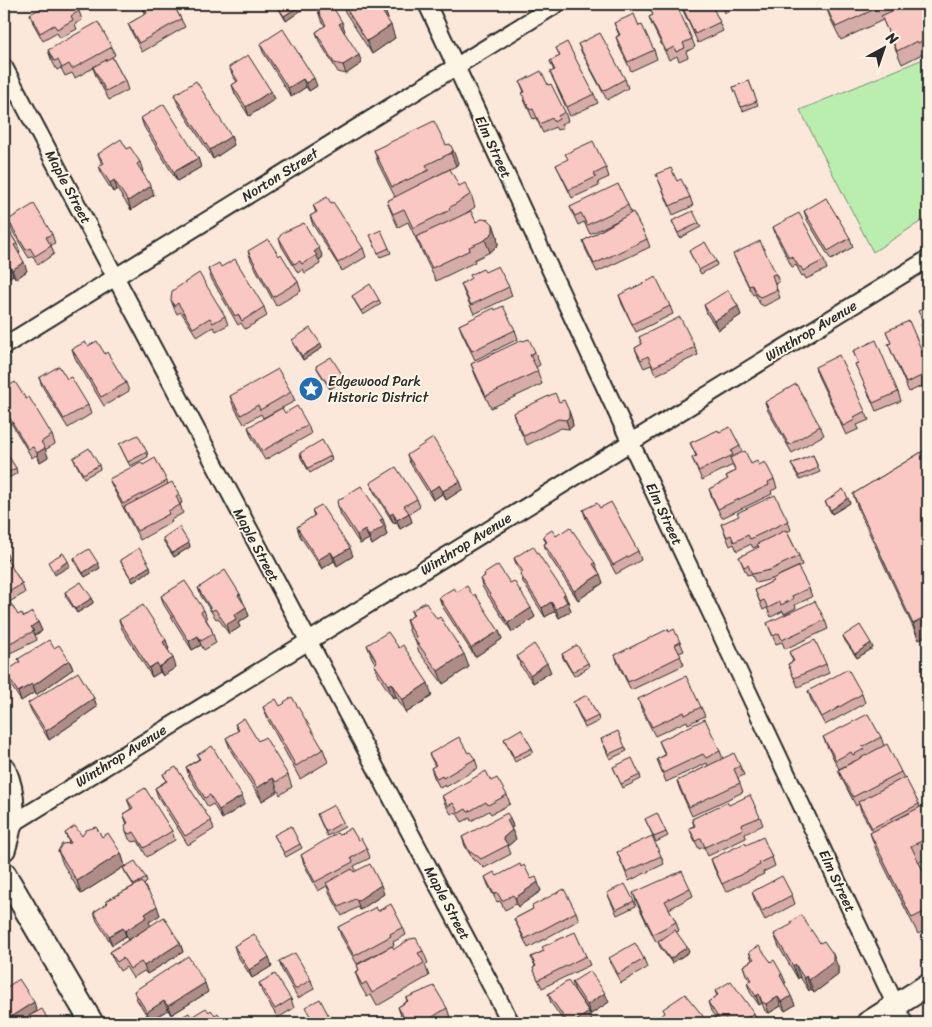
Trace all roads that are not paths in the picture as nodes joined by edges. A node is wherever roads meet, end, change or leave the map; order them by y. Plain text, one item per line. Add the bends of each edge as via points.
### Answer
1 (427, 4) edge
2 (557, 4) edge
3 (456, 66) junction
4 (4, 67) edge
5 (928, 259) edge
6 (114, 277) junction
7 (4, 346) edge
8 (630, 441) junction
9 (308, 642) junction
10 (4, 769) edge
11 (8, 826) edge
12 (4, 849) edge
13 (4, 873) edge
14 (928, 985) edge
15 (900, 1015) edge
16 (92, 1023) edge
17 (511, 1023) edge
18 (868, 1023) edge

1 - 3 street, Elm Street
2 - 3 street, Norton Street
3 - 6 street, Norton Street
3 - 8 street, Elm Street
4 - 6 street, Maple Street
5 - 8 street, Winthrop Avenue
6 - 7 street, Norton Street
6 - 9 street, Maple Street
8 - 9 street, Winthrop Avenue
8 - 15 street, Elm Street
9 - 11 street, Winthrop Avenue
9 - 17 street, Maple Street
10 - 11 main road via 12,788
11 - 12 main road
13 - 16 main road
14 - 15 main road
15 - 18 main road

